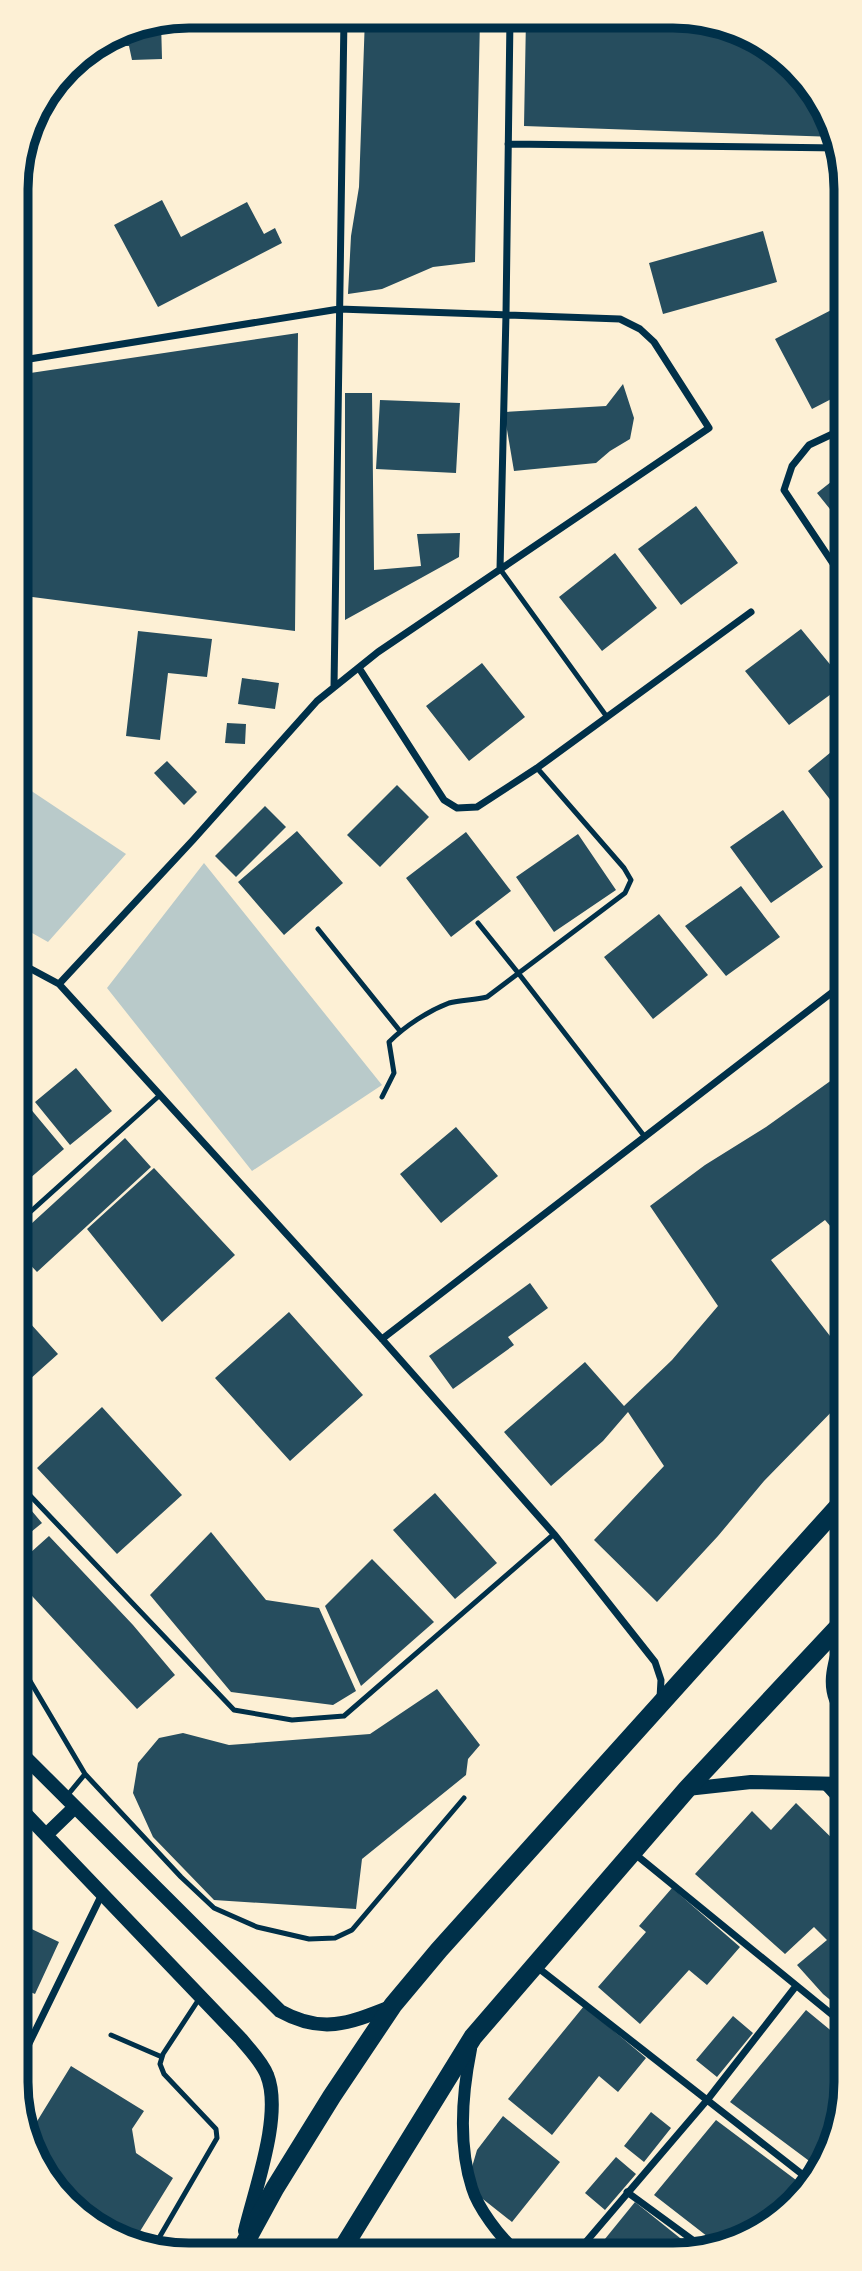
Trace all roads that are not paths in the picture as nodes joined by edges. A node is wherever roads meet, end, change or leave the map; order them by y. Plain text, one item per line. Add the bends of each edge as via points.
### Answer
1 (344, 28) edge
2 (510, 28) edge
3 (508, 144) junction
4 (829, 148) edge
5 (339, 309) junction
6 (506, 314) junction
7 (28, 359) edge
8 (834, 433) edge
9 (834, 565) edge
10 (500, 569) junction
11 (751, 612) dead end
12 (359, 668) junction
13 (334, 687) junction
14 (607, 717) junction
15 (537, 768) junction
16 (478, 923) dead end
17 (318, 929) dead end
18 (28, 967) edge
19 (519, 974) junction
20 (59, 984) junction
21 (834, 991) edge
22 (400, 1031) junction
23 (160, 1095) junction
24 (382, 1097) dead end
25 (645, 1137) junction
26 (28, 1214) edge
27 (382, 1339) junction
28 (28, 1493) edge
29 (834, 1511) edge
30 (554, 1534) junction
31 (834, 1632) edge
32 (834, 1672) edge
33 (28, 1678) edge
34 (834, 1693) edge
35 (651, 1715) junction
36 (28, 1761) edge
37 (85, 1774) junction
38 (821, 1783) junction
39 (834, 1784) edge
40 (687, 1789) junction
41 (834, 1797) edge
42 (464, 1798) dead end
43 (71, 1802) junction
44 (28, 1816) edge
45 (46, 1835) junction
46 (632, 1851) junction
47 (102, 1894) junction
48 (535, 1965) junction
49 (796, 1986) junction
50 (200, 1996) junction
51 (393, 2005) junction
52 (834, 2016) edge
53 (111, 2035) dead end
54 (473, 2038) junction
55 (28, 2046) edge
56 (162, 2057) junction
57 (708, 2099) junction
58 (804, 2175) edge
59 (627, 2192) junction
60 (158, 2240) edge
61 (695, 2242) edge
62 (242, 2243) edge
63 (244, 2243) edge
64 (346, 2243) edge
65 (506, 2243) edge
66 (585, 2243) edge

1 - 5 street
2 - 3 street
3 - 4 street
3 - 6 street
5 - 6 street
5 - 7 street
5 - 13 street
6 - 10 street
6 - 10 street via 620,319 640,329 654,342 709,428
8 - 9 street via 809,445 792,466 784,490
10 - 12 street
10 - 14 lane
11 - 14 street
12 - 13 street
12 - 15 street via 444,800 457,808 477,807
13 - 20 street
14 - 15 street
15 - 19 lane via 631,880 625,893
16 - 19 lane
17 - 22 lane
18 - 20 street
19 - 22 lane via 487,997 451,1003
19 - 25 lane
20 - 23 street
21 - 25 street
22 - 24 lane via 389,1042 394,1073
23 - 26 lane
23 - 27 street
25 - 27 street
27 - 30 street
28 - 30 lane via 234,1710 292,1720 344,1716
29 - 35 highway
30 - 35 street via 655,1662 661,1679 660,1698
31 - 40 highway
32 - 34 main road
33 - 37 lane
35 - 51 highway
36 - 43 main road
37 - 42 lane via 214,1908 257,1927 309,1939 335,1938 352,1930
37 - 43 lane
38 - 39 main road
38 - 40 main road via 751,1782
38 - 41 street
40 - 46 highway
43 - 45 main road
43 - 51 main road via 280,2011 312,2024 336,2025
44 - 45 main road
45 - 47 main road
46 - 48 highway
46 - 49 street
47 - 50 main road
47 - 55 street
48 - 54 highway
48 - 57 street
49 - 52 street
49 - 57 street
50 - 56 lane
50 - 62 main road via 242,2039 264,2067 271,2085 272,2124
51 - 63 highway
53 - 56 lane
54 - 64 highway
54 - 65 street via 463,2127 471,2187
56 - 60 lane via 164,2074 217,2135
57 - 58 street
57 - 59 street
59 - 61 street
59 - 66 street

